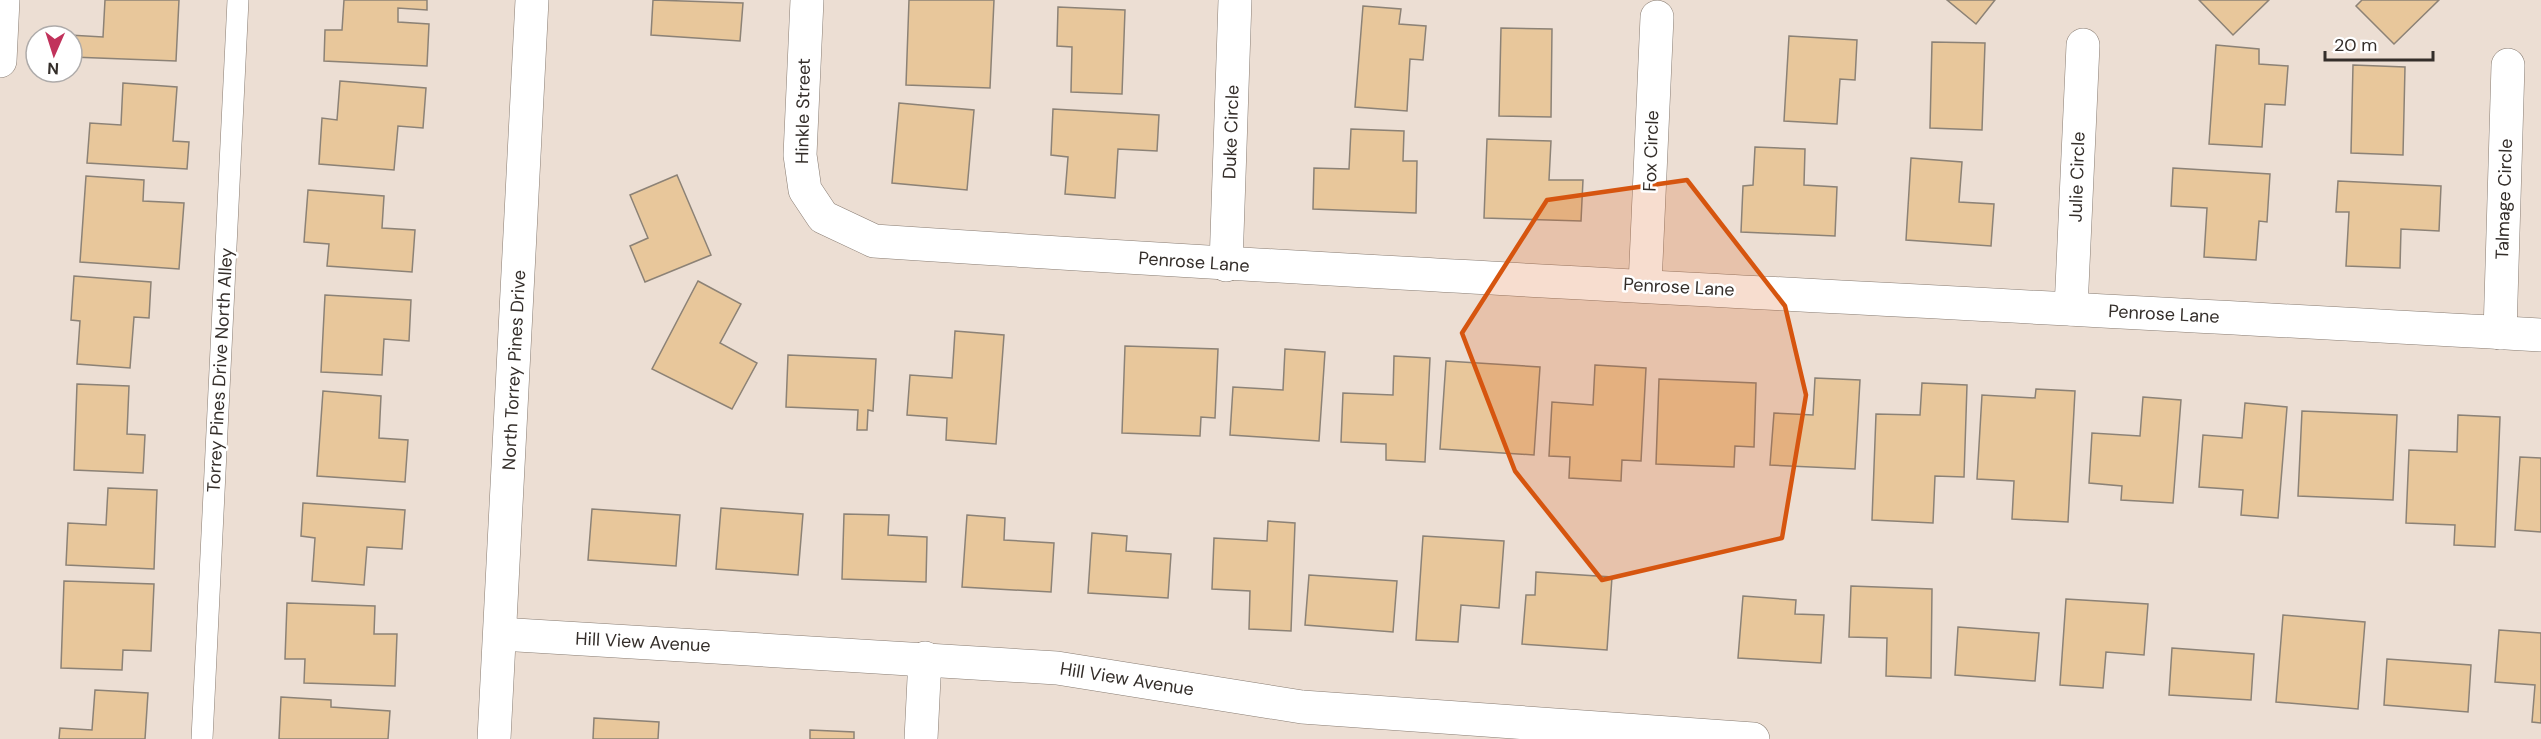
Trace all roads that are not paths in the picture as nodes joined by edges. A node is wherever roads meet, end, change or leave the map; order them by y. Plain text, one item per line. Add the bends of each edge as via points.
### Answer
1 (3, 0) edge
2 (238, 0) edge
3 (532, 0) edge
4 (807, 0) edge
5 (1235, 0) edge
6 (1657, 16) dead end
7 (2083, 45) dead end
8 (0, 61) edge
9 (2508, 65) dead end
10 (823, 217) joint
11 (1226, 265) junction
12 (1645, 285) junction
13 (2072, 309) junction
14 (2500, 333) junction
15 (2541, 335) edge
16 (501, 634) junction
17 (925, 658) junction
18 (202, 739) edge
19 (494, 739) edge
20 (921, 739) edge
21 (1752, 739) edge

1 - 8 street
2 - 18 lane, Torrey Pines Drive North Alley
3 - 16 street, North Torrey Pines Drive
4 - 10 street, Hinkle Street via 800,155 805,190
5 - 11 street, Duke Circle
6 - 12 street, Fox Circle
7 - 13 street, Julie Circle
9 - 14 street, Talmage Circle
10 - 11 street, Penrose Lane via 874,242
11 - 12 street, Penrose Lane
12 - 13 street, Penrose Lane
13 - 14 street, Penrose Lane
14 - 15 street, Penrose Lane
16 - 17 street, Hill View Avenue
16 - 19 street, North Torrey Pines Drive
17 - 20 street
17 - 21 street, Hill View Avenue via 1057,668 1302,707

